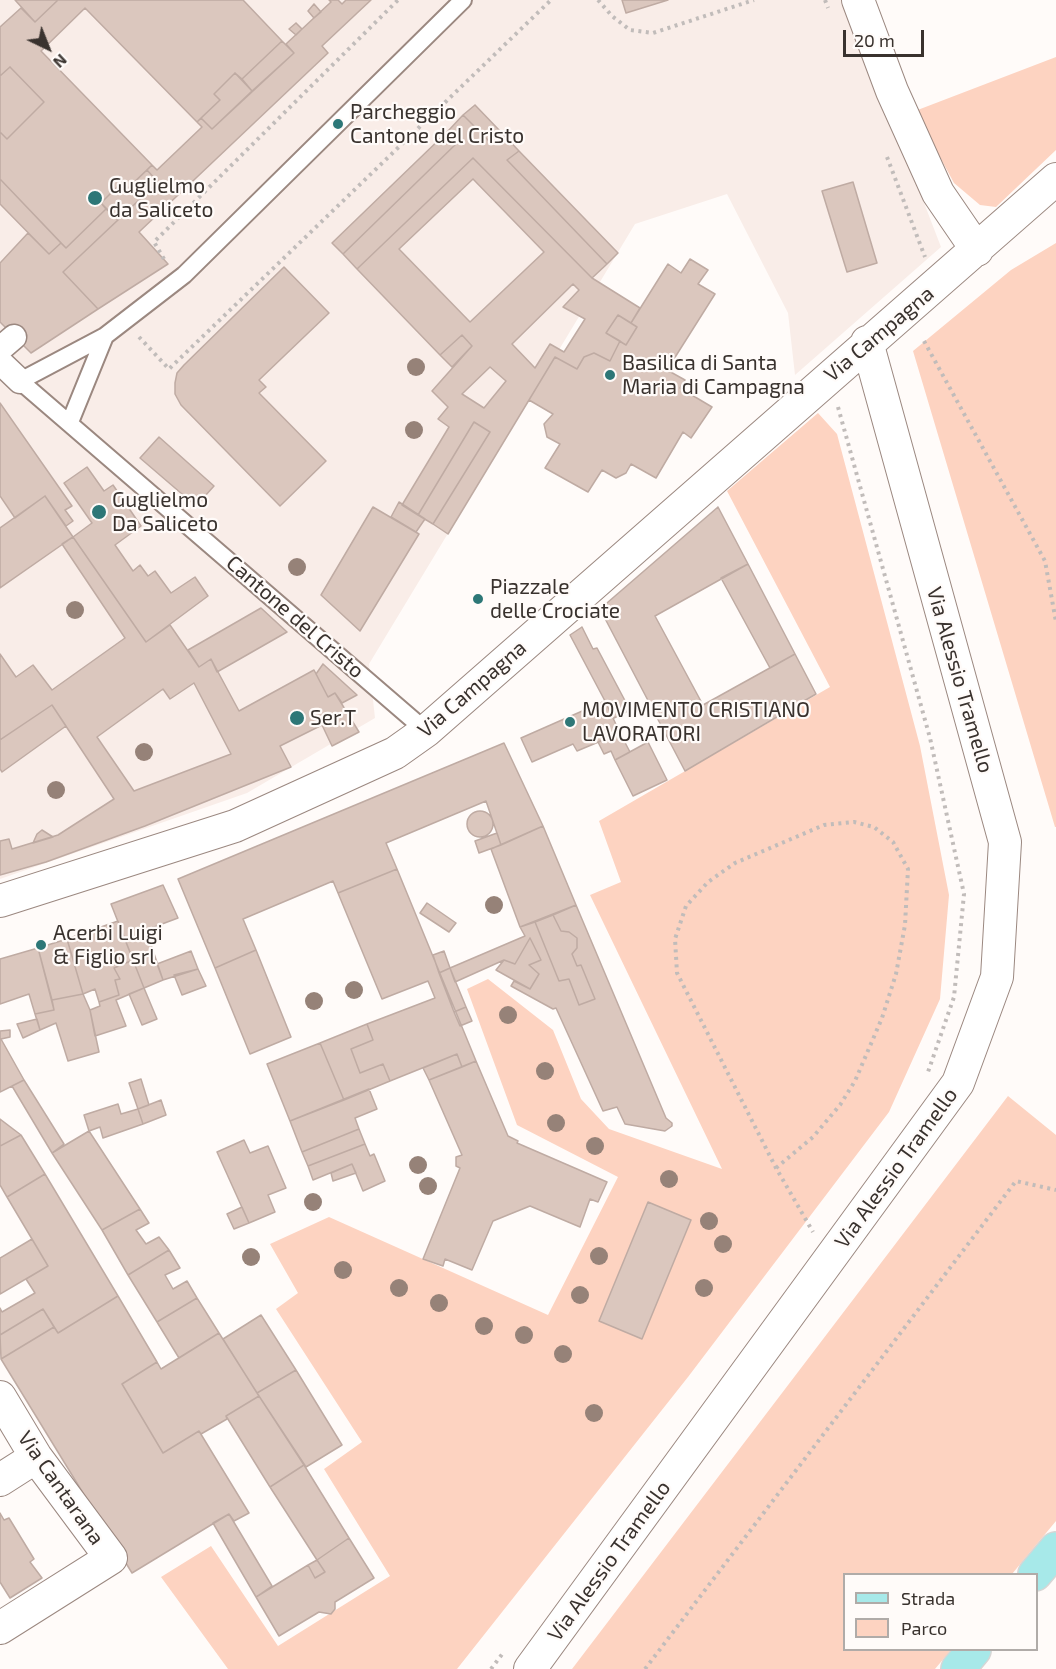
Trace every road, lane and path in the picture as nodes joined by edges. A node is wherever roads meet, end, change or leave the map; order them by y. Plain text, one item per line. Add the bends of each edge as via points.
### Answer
1 (398, 0) edge
2 (463, 0) edge
3 (551, 0) edge
4 (598, 0) edge
5 (754, 0) edge
6 (858, 0) edge
7 (1056, 179) edge
8 (977, 250) junction
9 (164, 259) dead end
10 (124, 322) junction
11 (105, 336) junction
12 (924, 341) dead end
13 (867, 342) junction
14 (0, 362) edge
15 (20, 381) junction
16 (837, 404) dead end
17 (70, 422) junction
18 (1056, 622) edge
19 (426, 731) junction
20 (0, 901) edge
21 (927, 1075) dead end
22 (776, 1168) junction
23 (1056, 1190) edge
24 (818, 1241) dead end
25 (0, 1397) edge
26 (36, 1457) junction
27 (0, 1480) edge
28 (1056, 1549) edge
29 (1037, 1573) edge
30 (0, 1628) edge
31 (506, 1650) dead end
32 (973, 1651) edge
33 (491, 1669) edge
34 (530, 1669) edge
35 (645, 1669) edge
36 (958, 1669) edge

1 - 9 path via 154,243
2 - 10 lane via 184,275
3 - 10 path via 169,369
4 - 5 path via 630,30 653,33
6 - 8 street via 891,92 938,193
7 - 8 street, Via Campagna
8 - 13 street, Via Campagna
10 - 11 lane
11 - 15 lane
11 - 17 lane
12 - 18 path via 1045,561
13 - 19 street, Via Campagna
13 - 34 street, Via Alessio Tramello via 1005,842 997,977 958,1083
14 - 15 street, Cantone del Cristo
15 - 17 lane, Cantone del Cristo
16 - 21 path via 930,738 964,894 954,997
17 - 19 lane, Cantone del Cristo
19 - 20 street, Via Campagna via 395,753 235,826
22 - 22 path via 677,973 675,939 686,906 708,882 735,863 824,825 854,822 874,827 893,842 908,869 905,925 896,974 855,1081 813,1137
22 - 24 path
23 - 35 path via 1016,1181
25 - 26 street, Via Cantarana
26 - 27 street
26 - 30 street, Via Cantarana via 111,1558
28 - 29 main road
31 - 33 path
32 - 36 main road

